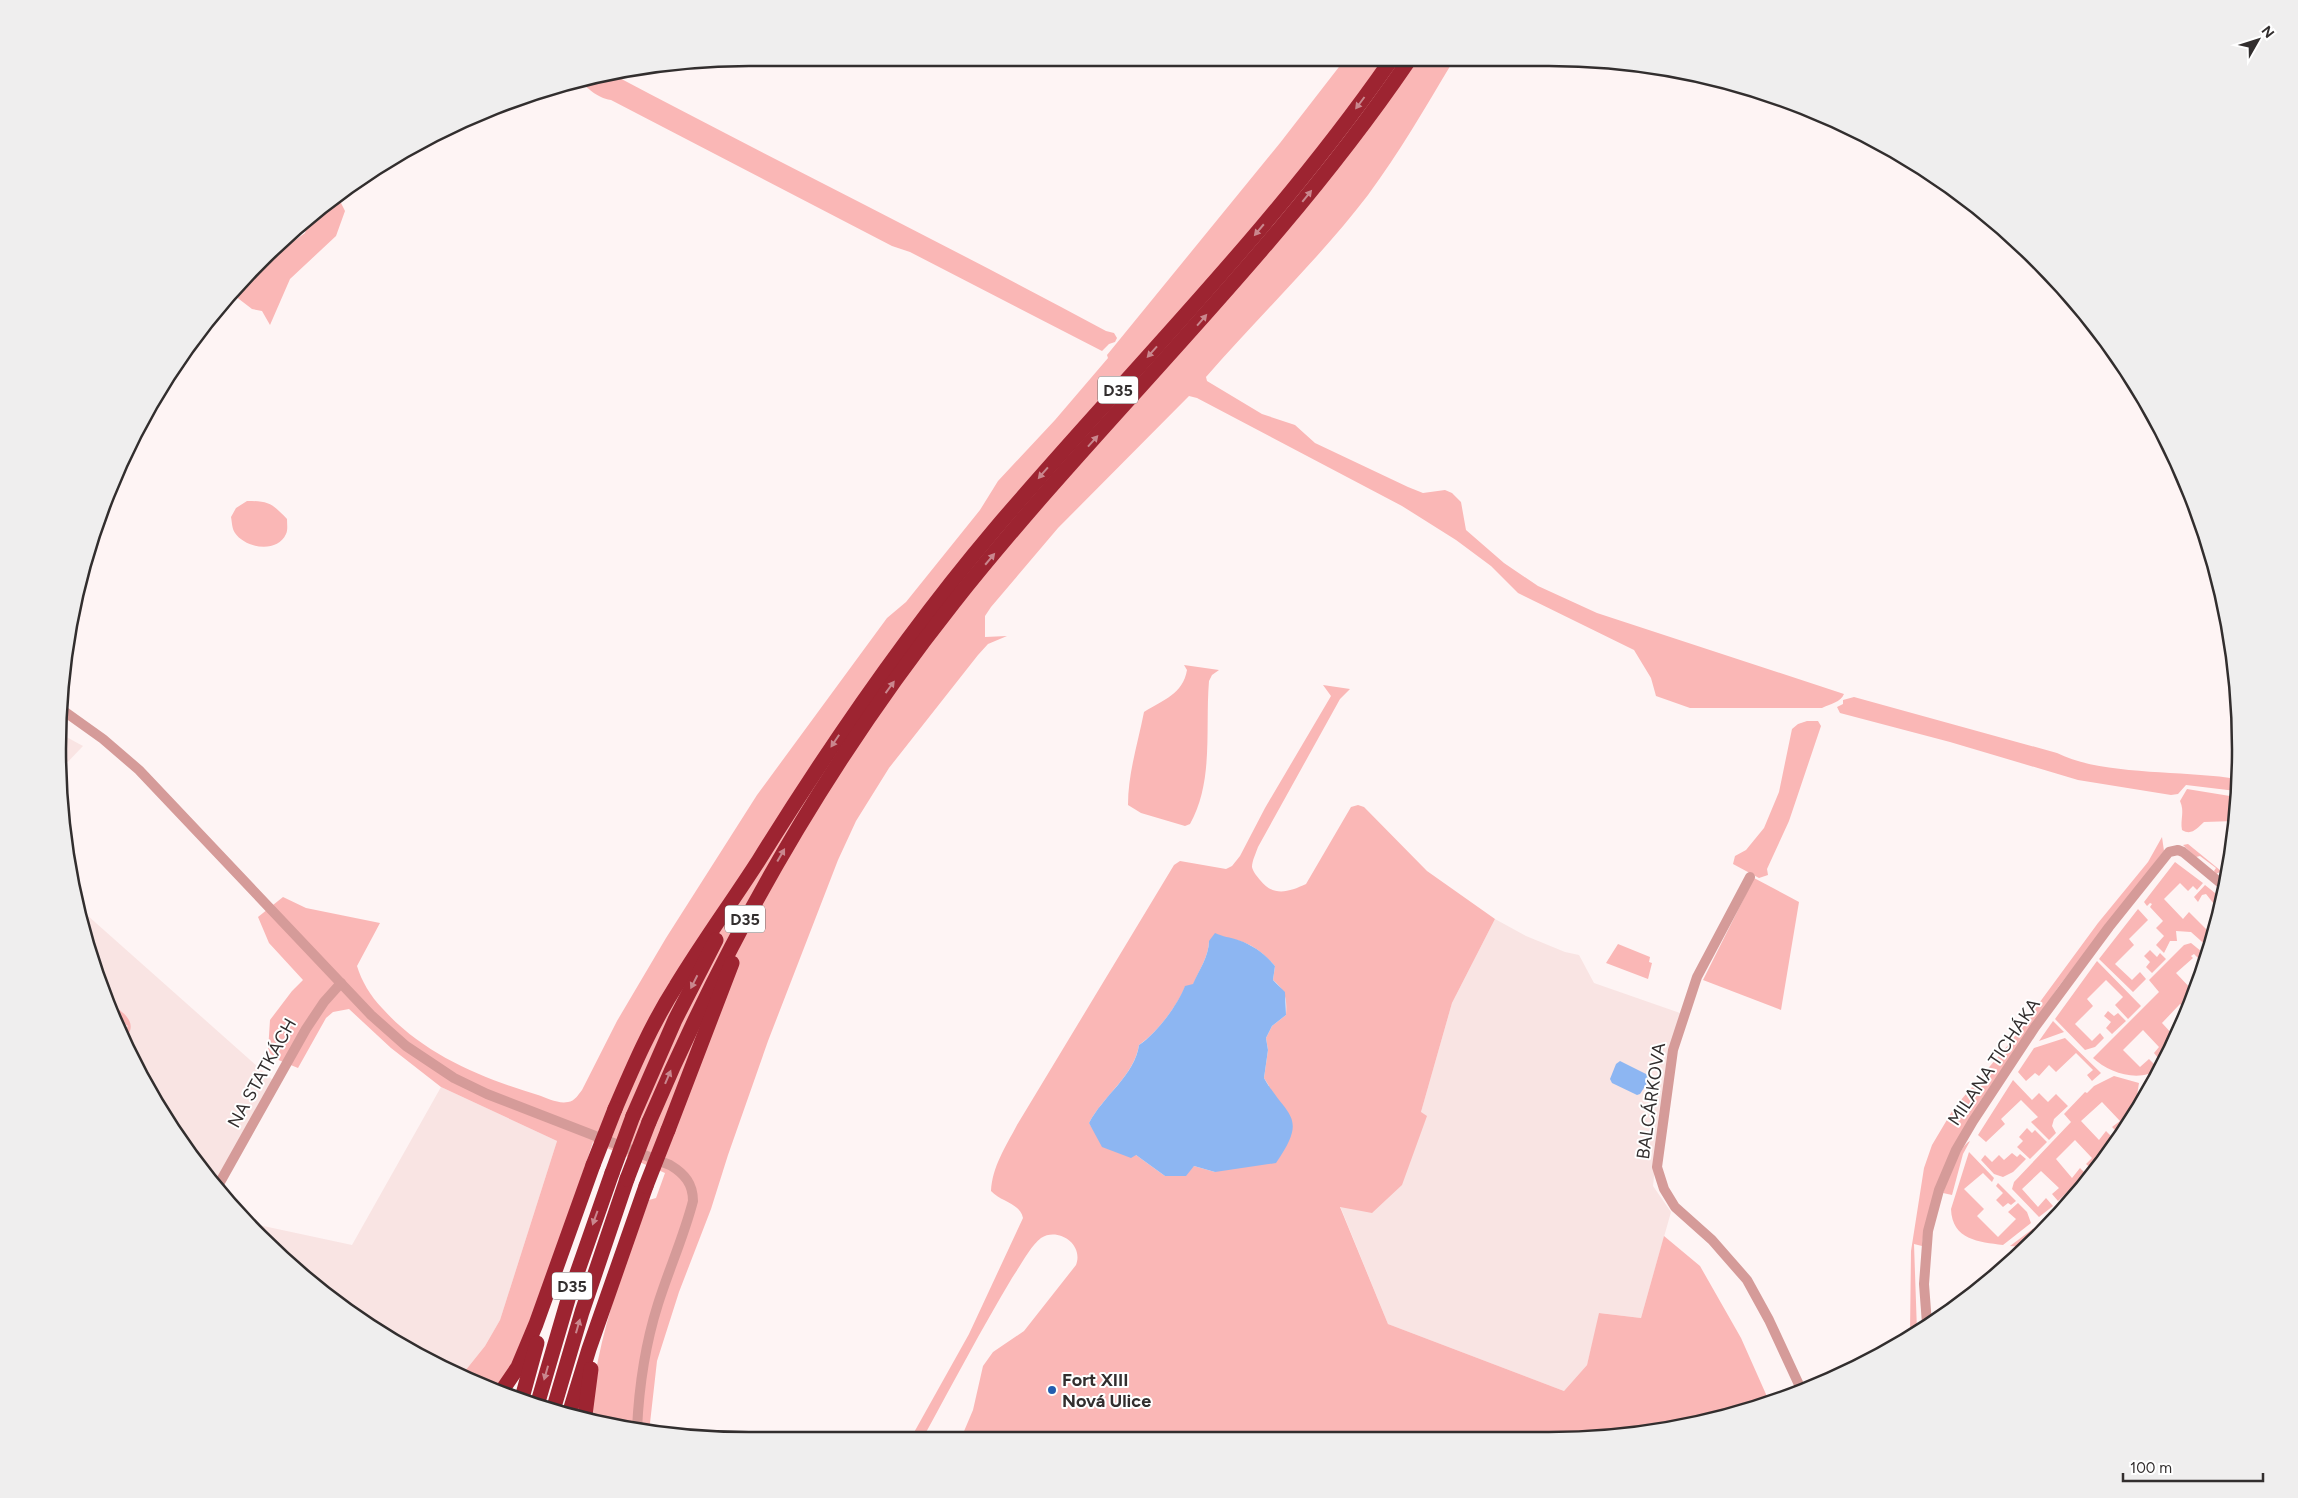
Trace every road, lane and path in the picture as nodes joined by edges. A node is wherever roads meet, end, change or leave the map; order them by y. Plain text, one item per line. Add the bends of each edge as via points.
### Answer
1 (1387, 66) edge
2 (1406, 66) edge
3 (68, 713) edge
4 (758, 861) junction
5 (1750, 877) dead end
6 (2219, 882) edge
7 (762, 887) junction
8 (341, 983) junction
9 (221, 1181) edge
10 (559, 1264) junction
11 (614, 1275) junction
12 (1927, 1318) edge
13 (1799, 1384) edge
14 (505, 1386) edge
15 (523, 1393) edge
16 (539, 1399) edge
17 (555, 1403) edge
18 (571, 1408) edge
19 (586, 1411) edge
20 (637, 1422) edge

1 -> 4 highway, D35 via 1286,198 1232,262 1011,510 935,602 865,696
7 -> 2 highway, D35 via 845,752 956,600 1297,209
3 - 8 street via 139,770
4 - 10 highway, bridge via 661,1010 615,1109
4 -> 16 highway, D35, bridge via 675,1020 633,1116 569,1296
5 - 13 street, BALCÁRKOVA via 1697,978 1672,1050 1657,1167 1664,1189 1675,1206 1712,1240 1747,1280
6 - 12 street, MILANA TICHÁKA via 2182,852 2169,852 2035,1027 1960,1143 1939,1190 1928,1230 1924,1284
7 - 11 highway, bridge
17 -> 7 highway, D35, bridge via 585,1303 649,1122 701,1006
8 - 9 street, NA STATKÁCH via 306,1029
8 - 20 street via 395,1037 454,1078 487,1094 670,1165 691,1184 693,1201 690,1212 647,1343
10 - 14 highway via 518,1367
10 - 15 highway
11 - 18 highway
11 - 19 highway via 594,1351

